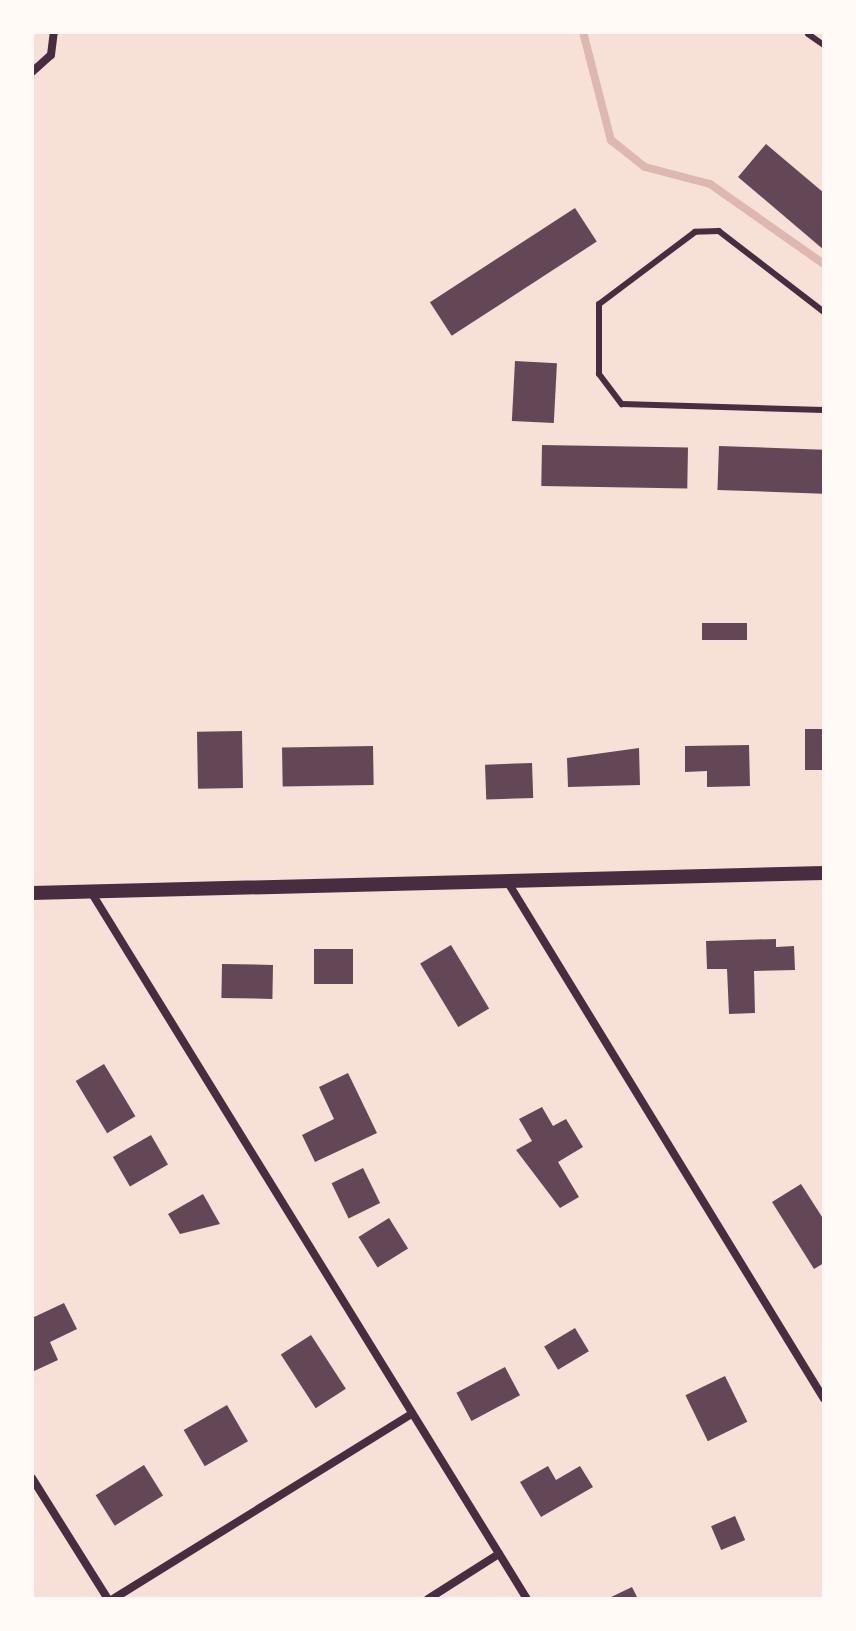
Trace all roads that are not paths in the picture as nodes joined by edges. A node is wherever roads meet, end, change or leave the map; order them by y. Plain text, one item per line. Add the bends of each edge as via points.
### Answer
1 (54, 32) edge
2 (806, 33) edge
3 (824, 45) edge
4 (32, 72) edge
5 (824, 312) edge
6 (824, 410) edge
7 (824, 873) edge
8 (507, 881) junction
9 (90, 891) junction
10 (32, 893) edge
11 (824, 1399) edge
12 (410, 1415) junction
13 (32, 1478) edge
14 (499, 1554) junction
15 (111, 1599) edge
16 (428, 1599) edge
17 (527, 1599) edge

1 - 4 street via 52,46
2 - 3 lane
5 - 6 lane via 719,231 695,232 599,304 599,374 622,404
7 - 8 street
8 - 9 street
8 - 11 street
9 - 10 street
9 - 12 street
12 - 14 street
12 - 15 street
13 - 15 street
14 - 16 street
14 - 17 street

